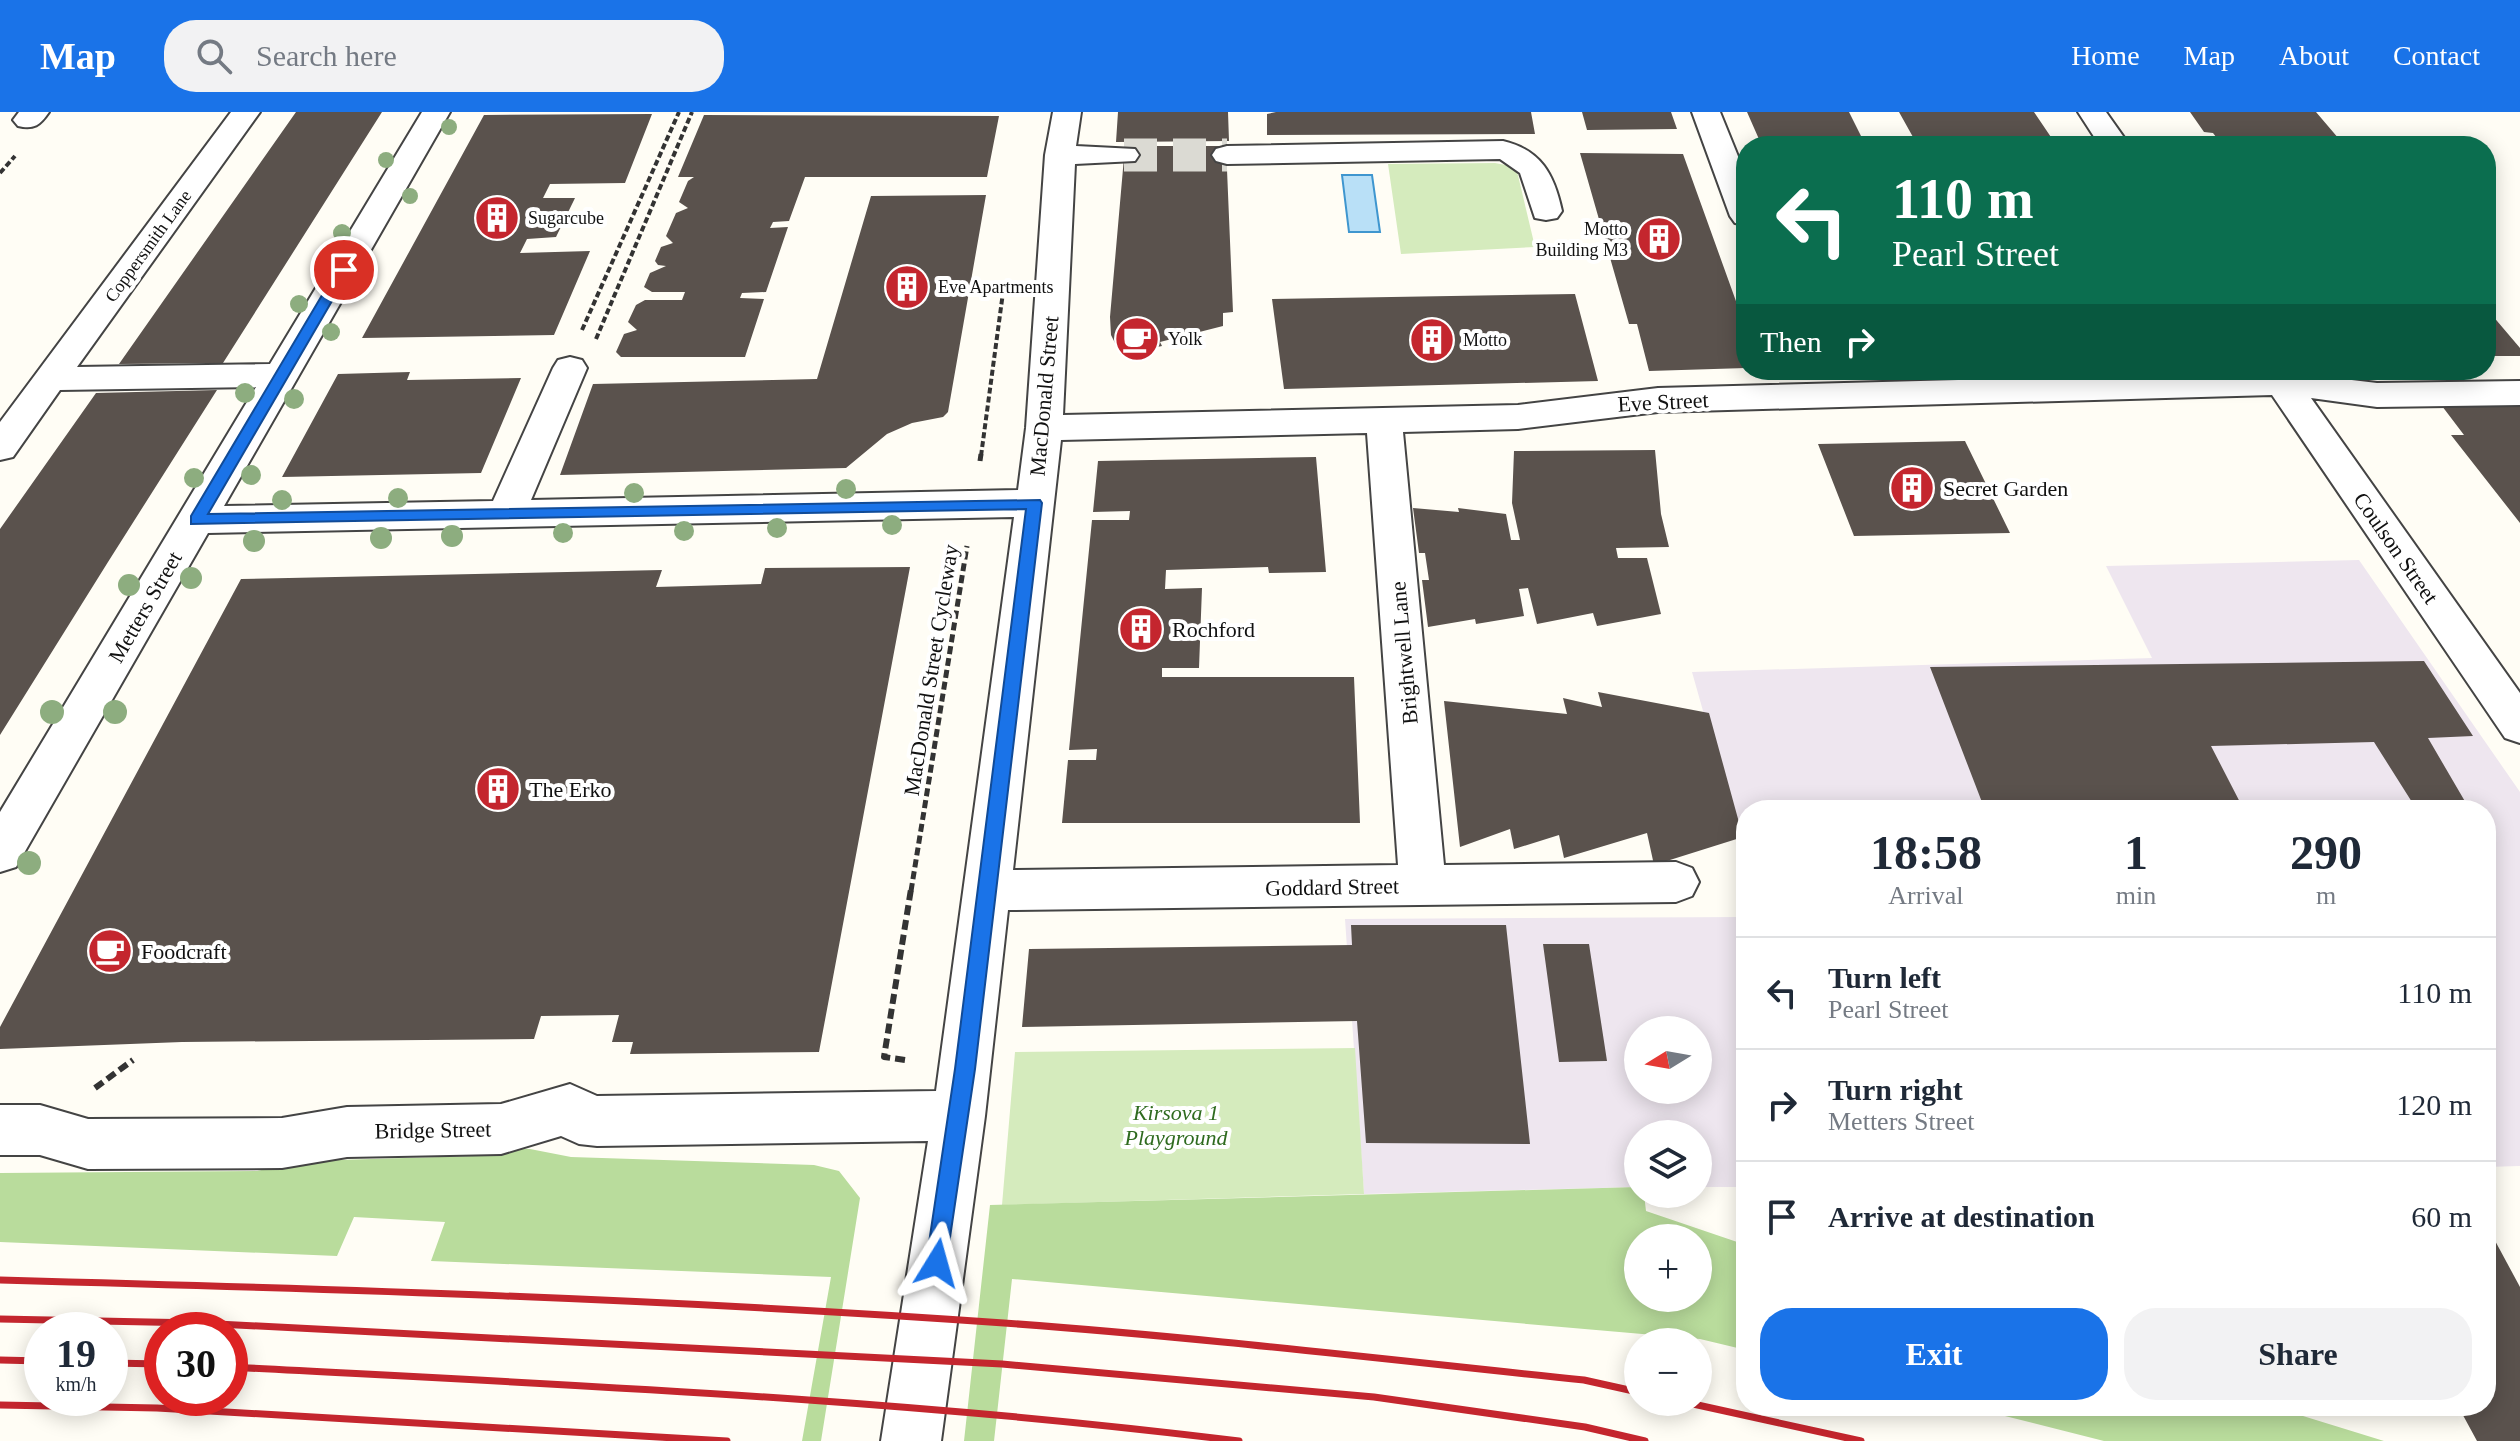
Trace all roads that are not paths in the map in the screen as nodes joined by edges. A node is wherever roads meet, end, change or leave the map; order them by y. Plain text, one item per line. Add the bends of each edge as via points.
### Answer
1 (246, 112) edge
2 (436, 112) edge
3 (1067, 112) edge
4 (1706, 112) edge
5 (2092, 112) edge
6 (2108, 136) edge
7 (1060, 155) junction
8 (1124, 155) tunnel mouth
9 (1227, 155) tunnel mouth
10 (1736, 190) edge
11 (1546, 211) dead end
12 (570, 368) road end
13 (282, 375) junction
14 (50, 379) junction
15 (2044, 380) edge
16 (2279, 380) edge
17 (2294, 380) edge
18 (1810, 383) edge
19 (2520, 393) edge
20 (1384, 420) junction
21 (1044, 428) junction
22 (0, 448) edge
23 (1035, 503) junction
24 (505, 515) junction
25 (196, 520) junction
26 (2520, 726) edge
27 (0, 853) edge
28 (1676, 882) dead end
29 (1423, 886) junction
30 (988, 890) junction
31 (962, 1092) junction
32 (0, 1130) edge
33 (911, 1441) edge

1 - 14 street, Coppersmith Lane
2 - 13 street, Metters Street
3 - 7 street, MacDonald Street
4 - 10 street
5 - 6 street
7 - 8 street
7 - 21 street, MacDonald Street
9 - 11 street via 1503,150 1517,154 1537,172
12 - 24 street
13 - 14 street
13 - 25 street, Metters Street
14 - 22 street, Coppersmith Lane
15 - 18 street, Eve Street
16 - 26 street, Coulson Street
17 - 19 street, Eve Street via 2377,395
18 - 20 street, Eve Street via 1518,417
20 - 21 street, Eve Street
20 - 29 street, Brightwell Lane
21 - 23 street, MacDonald Street
23 - 24 street
23 - 30 street, MacDonald Street
24 - 25 street
25 - 27 street, Metters Street
28 - 29 street, Goddard Street
29 - 30 street, Goddard Street
30 - 31 street, MacDonald Street
31 - 32 street, Bridge Street via 597,1121 579,1119 570,1109 501,1129 347,1132 282,1143 88,1144 40,1130
31 - 33 street, MacDonald Street

